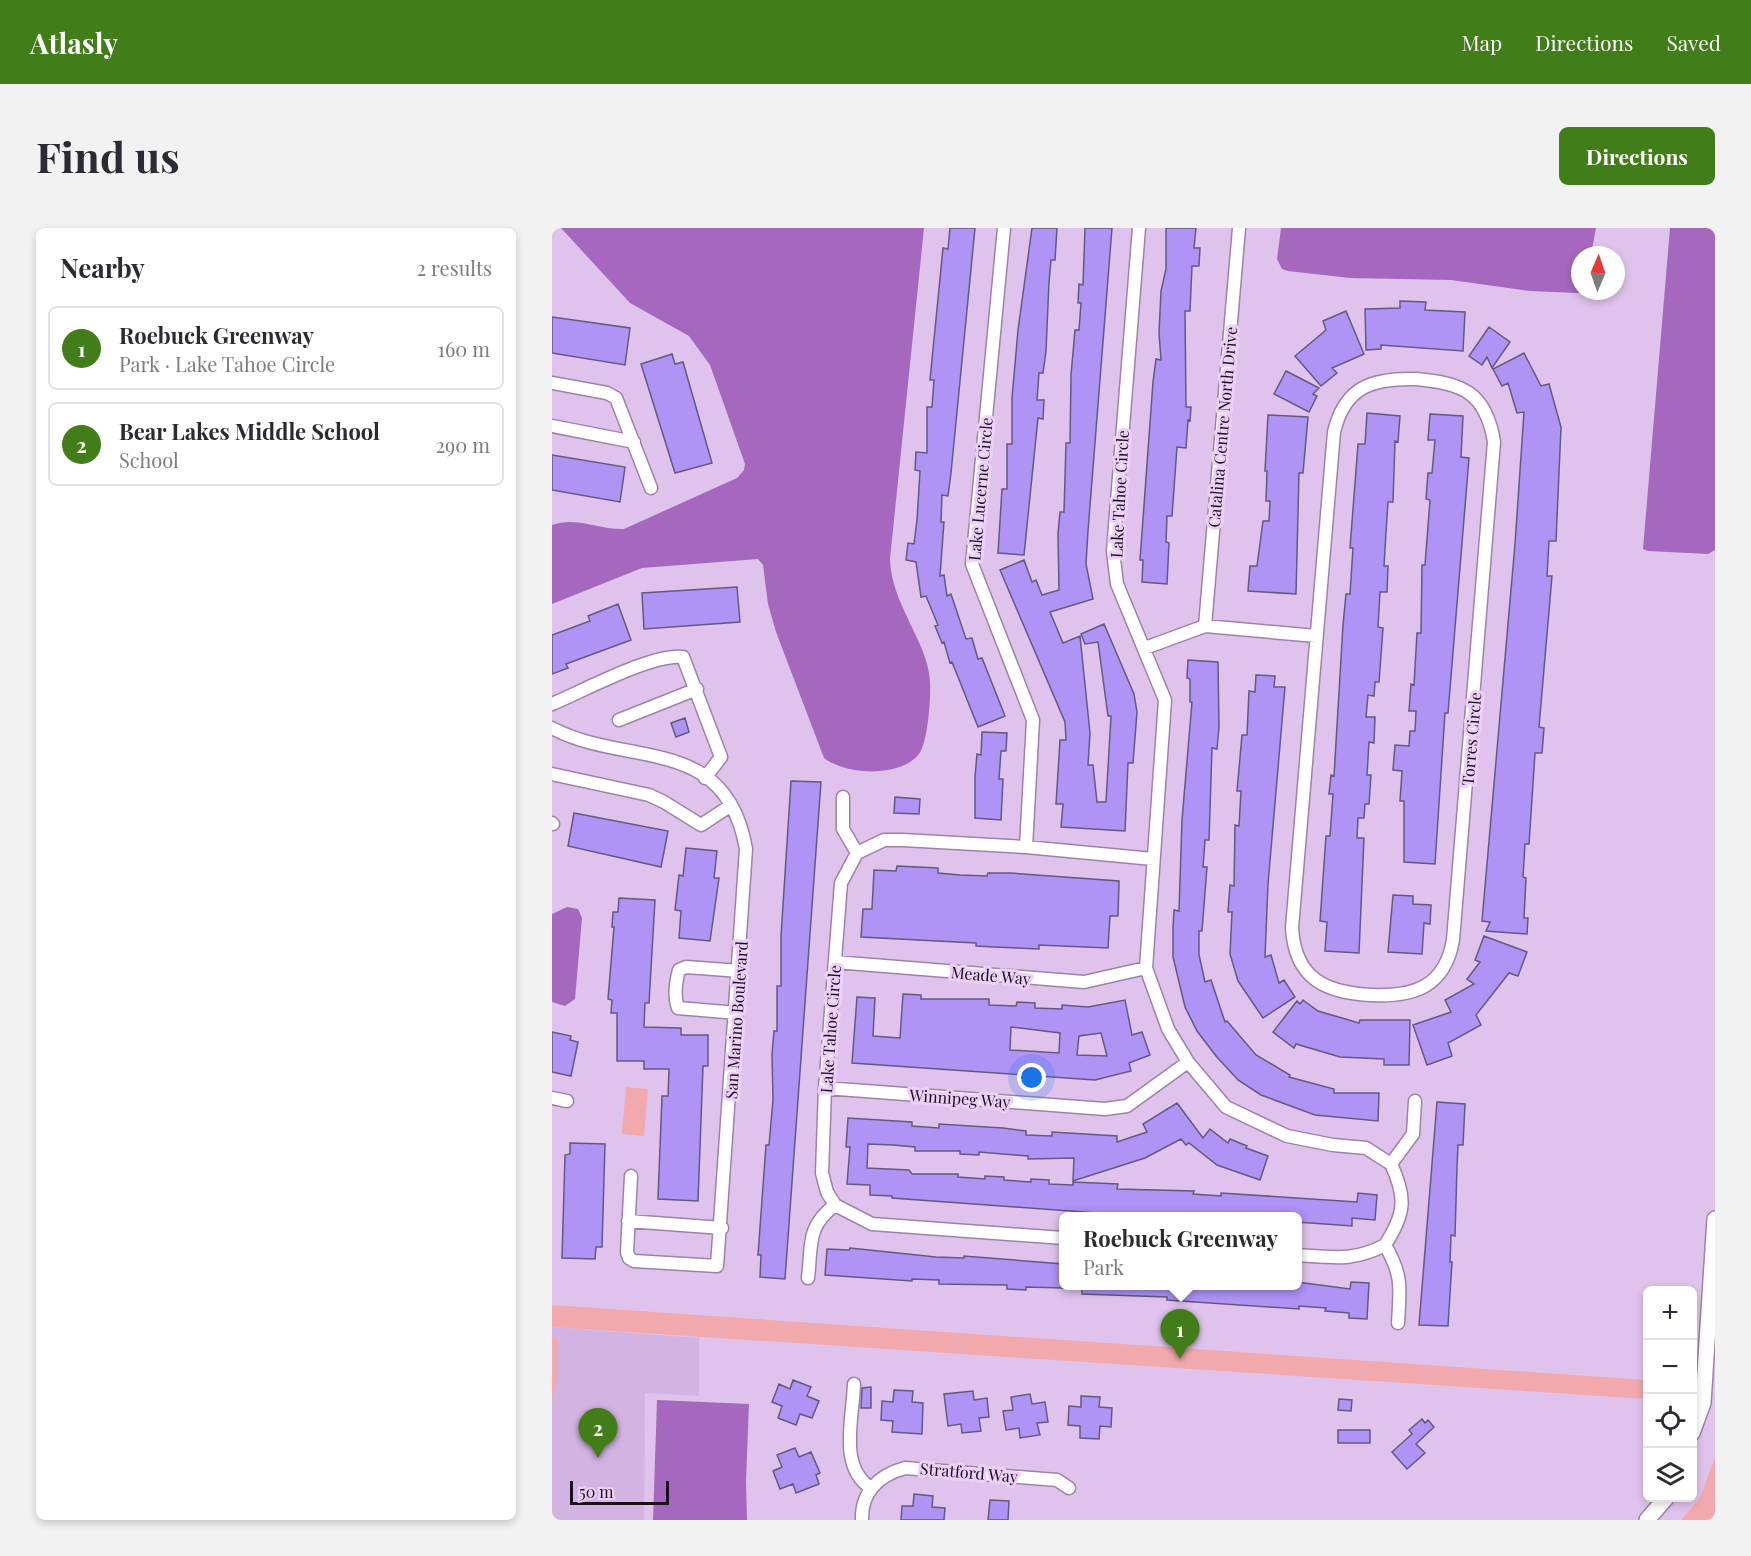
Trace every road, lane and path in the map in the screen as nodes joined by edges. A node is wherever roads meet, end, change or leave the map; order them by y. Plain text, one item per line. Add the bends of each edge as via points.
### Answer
1 (1004, 228) edge
2 (1139, 228) edge
3 (1239, 228) edge
4 (552, 382) edge
5 (552, 426) edge
6 (634, 442) junction
7 (651, 488) dead end
8 (1205, 626) junction
9 (1316, 636) junction
10 (1145, 648) junction
11 (697, 689) junction
12 (552, 704) edge
13 (619, 720) dead end
14 (552, 728) edge
15 (552, 774) edge
16 (705, 778) junction
17 (843, 797) dead end
18 (730, 806) junction
19 (1026, 847) junction
20 (857, 853) junction
21 (1153, 859) junction
22 (835, 962) junction
23 (1146, 968) junction
24 (740, 971) junction
25 (737, 1013) junction
26 (1188, 1062) junction
27 (825, 1089) junction
28 (552, 1098) edge
29 (567, 1101) dead end
30 (1415, 1101) dead end
31 (1391, 1164) junction
32 (631, 1176) dead end
33 (835, 1205) junction
34 (1715, 1219) edge
35 (628, 1221) junction
36 (722, 1228) junction
37 (1059, 1238) edge
38 (1385, 1245) junction
39 (1302, 1255) edge
40 (808, 1278) dead end
41 (1398, 1323) dead end
42 (855, 1384) dead end
43 (1697, 1419) edge
44 (871, 1488) junction
45 (1069, 1488) dead end
46 (1662, 1502) edge
47 (862, 1520) edge
48 (1647, 1520) edge

1 - 19 street, Lake Lucerne Circle via 972,564 1033,720
2 - 10 street, Lake Tahoe Circle via 1113,551 1117,584
3 - 8 street, Catalina Centre North Drive
4 - 6 street via 613,395 620,403
5 - 6 street
6 - 7 street
8 - 9 street
8 - 10 street
9 - 9 street, Torres Circle via 1334,432 1342,408 1359,390 1382,380 1416,379 1458,385 1479,403 1494,442 1451,954 1437,977 1415,992 1345,994 1332,990 1302,965 1293,941
10 - 21 street, Lake Tahoe Circle via 1164,700
11 - 12 street via 686,661 676,656 646,664
11 - 13 street
11 - 16 street via 721,757
14 - 16 street, San Marino Boulevard via 580,740 675,760
15 - 18 street via 649,795 701,825
16 - 18 street, San Marino Boulevard
17 - 20 street via 843,830
18 - 24 street, San Marino Boulevard via 746,849
19 - 20 street via 884,840
19 - 21 street
20 - 22 street, Lake Tahoe Circle via 841,883
21 - 23 street, Lake Tahoe Circle
22 - 23 street, Meade Way via 1084,982
22 - 27 street, Lake Tahoe Circle
23 - 26 street, Lake Tahoe Circle via 1168,1029
24 - 25 street, San Marino Boulevard
24 - 25 street via 686,967 679,970 676,999 678,1008
25 - 36 street, San Marino Boulevard
26 - 27 street, Winnipeg Way via 1127,1106 1105,1109
26 - 31 street, Lake Tahoe Circle via 1226,1107 1287,1136 1366,1148
27 - 33 street, Lake Tahoe Circle via 822,1173
28 - 29 street
30 - 31 street via 1413,1134
31 - 38 street via 1401,1186 1402,1211
32 - 35 street, San Marino Boulevard
33 - 37 street via 872,1224
33 - 40 street via 813,1227
34 - 43 street via 1703,1403
35 - 36 street
35 - 36 street, San Marino Boulevard via 629,1258 712,1267 719,1261
38 - 39 street via 1349,1258
38 - 41 street via 1401,1280
42 - 44 street via 850,1459 857,1476
44 - 45 street, Stratford Way via 886,1475 915,1468 1057,1480
44 - 47 street via 863,1505
46 - 48 street

